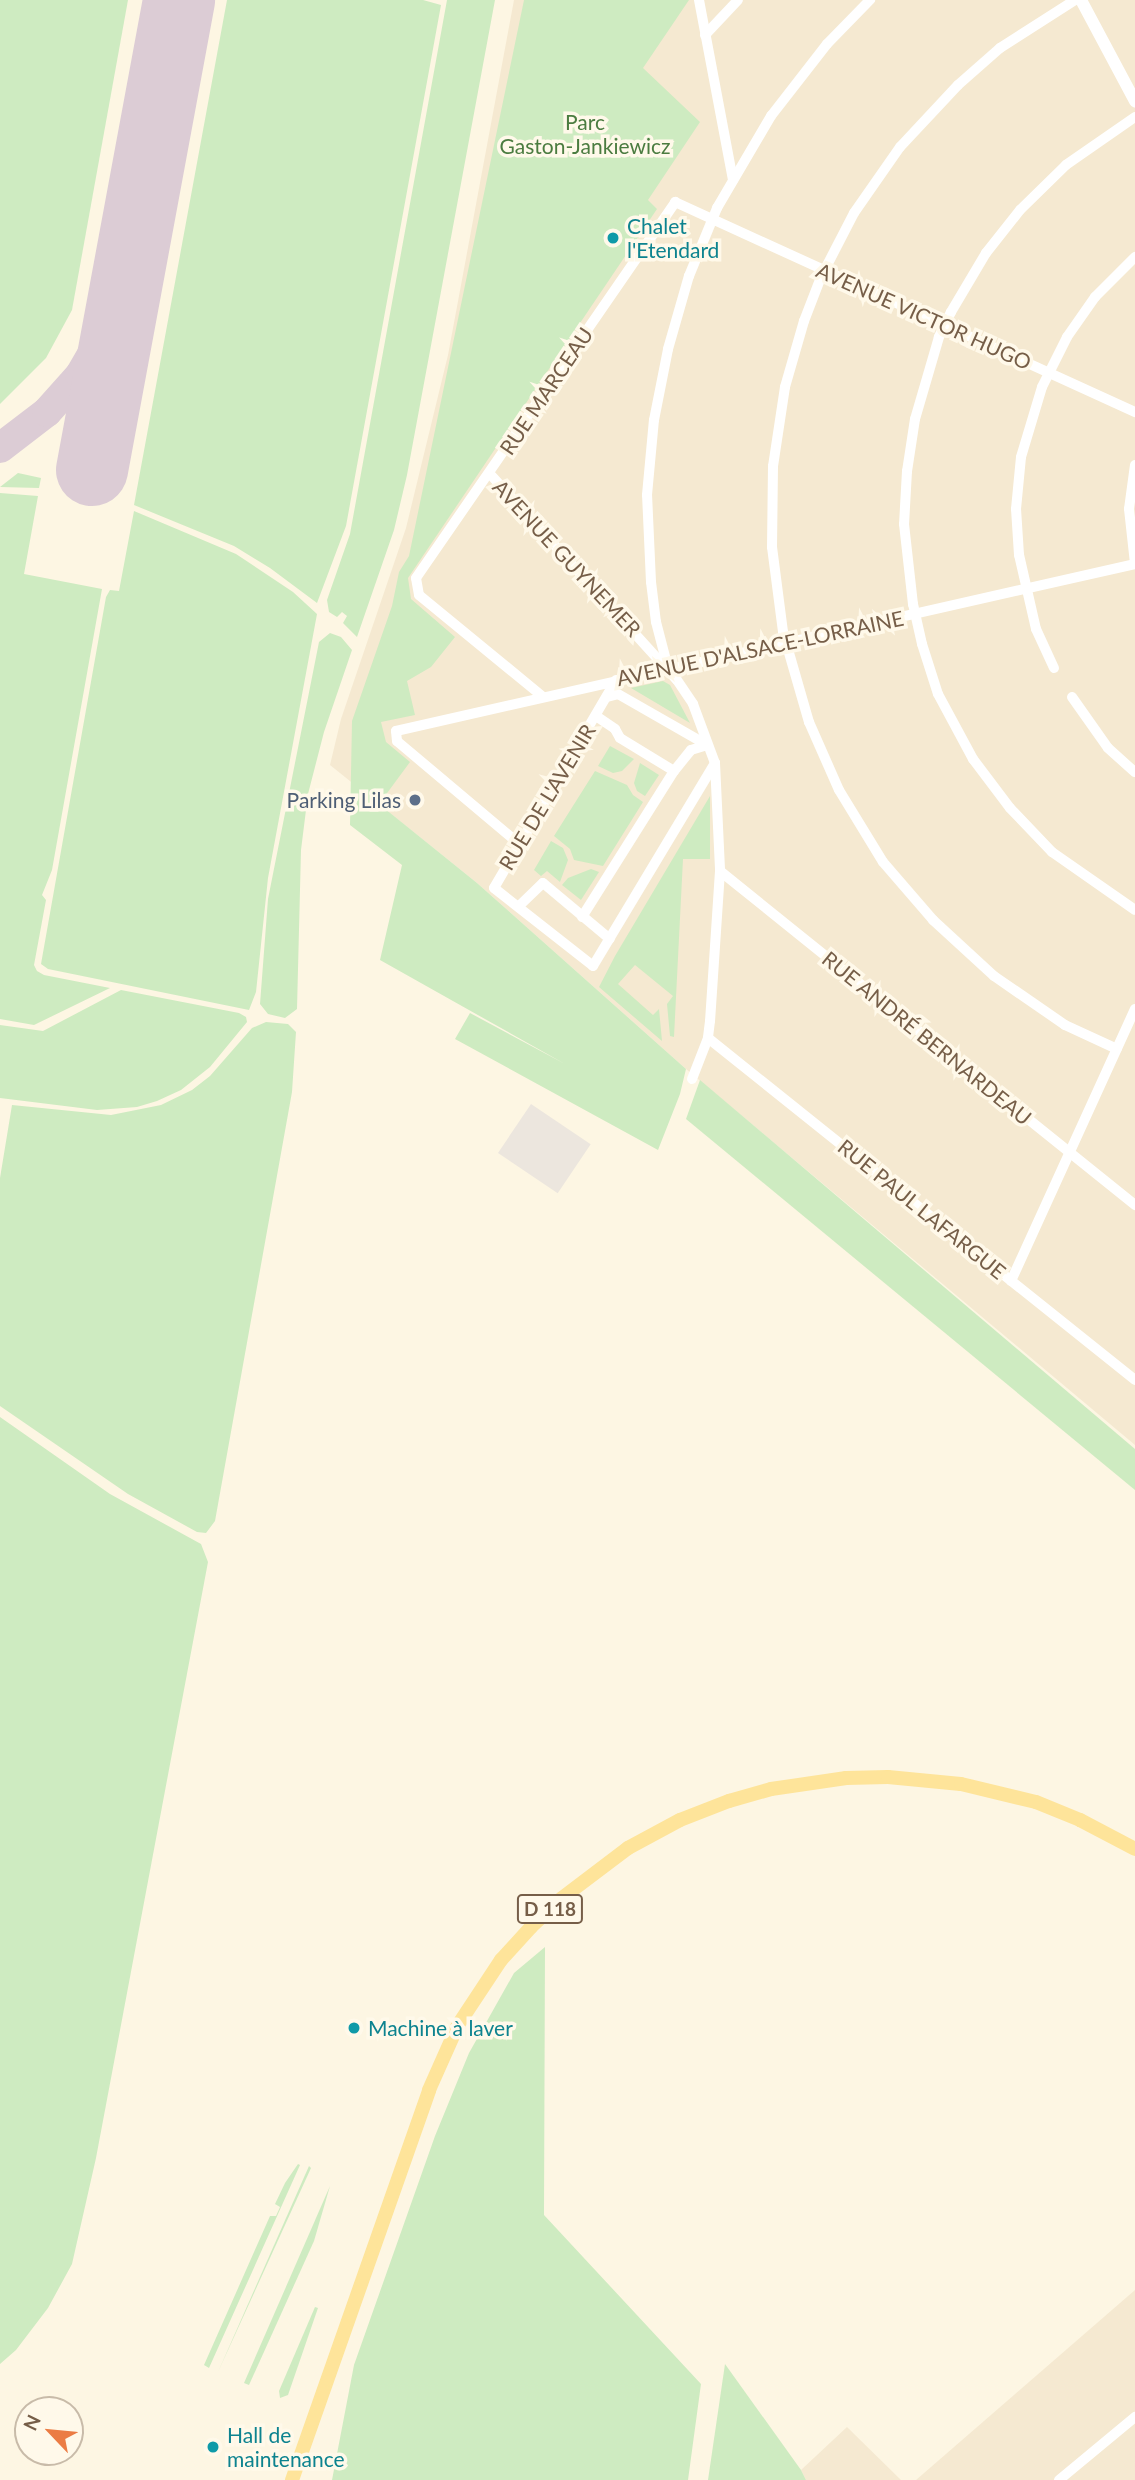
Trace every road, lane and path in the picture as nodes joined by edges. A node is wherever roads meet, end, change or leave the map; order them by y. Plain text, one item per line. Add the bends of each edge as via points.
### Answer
1 (699, 0) edge
2 (738, 0) edge
3 (870, 0) edge
4 (1075, 0) edge
5 (1081, 0) edge
6 (705, 35) junction
7 (1135, 101) edge
8 (1135, 117) edge
9 (733, 180) junction
10 (675, 202) joint
11 (712, 219) junction
12 (1135, 257) edge
13 (824, 271) junction
14 (944, 325) junction
15 (1049, 373) junction
16 (1135, 412) edge
17 (1135, 465) edge
18 (490, 474) junction
19 (1135, 564) edge
20 (1026, 589) junction
21 (915, 613) junction
22 (785, 642) junction
23 (668, 668) junction
24 (1054, 668) dead end
25 (615, 680) junction
26 (542, 696) junction
27 (607, 697) junction
28 (1072, 697) dead end
29 (596, 716) junction
30 (707, 745) junction
31 (715, 764) junction
32 (674, 771) junction
33 (1135, 772) edge
34 (519, 843) junction
35 (720, 871) junction
36 (519, 906) junction
37 (1135, 911) edge
38 (582, 917) junction
39 (610, 939) junction
40 (1135, 1009) edge
41 (708, 1038) junction
42 (1117, 1049) junction
43 (692, 1079) dead end
44 (1069, 1152) junction
45 (1135, 1205) edge
46 (1011, 1281) junction
47 (1135, 1380) edge
48 (1135, 1849) edge
49 (1135, 2417) edge
50 (292, 2480) edge
51 (1059, 2480) edge

1 - 6 street
2 - 6 street
3 - 9 street via 789,90
4 - 13 street via 1000,48 935,107 873,183
5 - 7 street
6 - 9 street
8 - 14 street via 1066,165 1020,210 986,253
9 - 11 street
10 - 11 street, AVENUE VICTOR HUGO
10 - 18 street, RUE MARCEAU
11 - 13 street, AVENUE VICTOR HUGO
11 - 23 street via 689,276 654,420 648,495 651,582
12 - 15 street via 1087,308
13 - 14 street, AVENUE VICTOR HUGO
13 - 22 street via 785,387 773,466 772,547
14 - 15 street, AVENUE VICTOR HUGO
14 - 21 street via 915,419 907,471 904,524
15 - 16 street, AVENUE VICTOR HUGO
15 - 20 street via 1029,424 1019,472 1017,537
17 - 19 street via 1129,509
18 - 23 street, AVENUE GUYNEMER
18 - 26 street, RUE MARCEAU via 416,579 419,595
19 - 20 street, AVENUE D'ALSACE-LORRAINE
20 - 21 street, AVENUE D'ALSACE-LORRAINE
20 - 24 street
21 - 22 street, AVENUE D'ALSACE-LORRAINE
21 - 37 street via 938,694 973,760 1052,852
22 - 23 street, AVENUE D'ALSACE-LORRAINE
22 - 42 street via 809,722 839,790 883,862 933,920 994,976 1065,1025
23 - 25 street, AVENUE D'ALSACE-LORRAINE
23 - 30 street, AVENUE GUYNEMER via 693,704
25 - 26 street, AVENUE D'ALSACE-LORRAINE
25 - 27 street, RUE DE L'AVENIR
26 - 34 street, AVENUE D'ALSACE-LORRAINE via 396,731 397,741
27 - 29 street, RUE DE L'AVENIR
27 - 30 street via 618,694
28 - 33 street via 1108,748
29 - 32 street, RUE DE L'AVENIR via 620,738
29 - 34 street, RUE DE L'AVENIR
30 - 31 street, AVENUE GUYNEMER
30 - 32 street via 691,750
31 - 35 street, AVENUE GUYNEMER
31 - 39 street, RUE DE L'AVENIR
32 - 38 street
34 - 36 street, RUE DE L'AVENIR via 494,888
35 - 41 street, AVENUE GUYNEMER
35 - 44 street, RUE ANDRÉ BERNARDEAU
36 - 38 street, RUE DE L'AVENIR via 542,883
36 - 39 street, RUE DE L'AVENIR via 593,966
38 - 39 street, RUE DE L'AVENIR
40 - 42 street
41 - 43 street, AVENUE GUYNEMER
41 - 46 street, RUE PAUL LAFARGUE
42 - 44 street
44 - 45 street, RUE ANDRÉ BERNARDEAU
44 - 46 street
46 - 47 street, RUE PAUL LAFARGUE
48 - 50 main road, D 118 via 1036,1802 961,1784 888,1777 846,1778 761,1792 680,1820 628,1848 531,1927 501,1960 458,2025 429,2090
49 - 51 street

